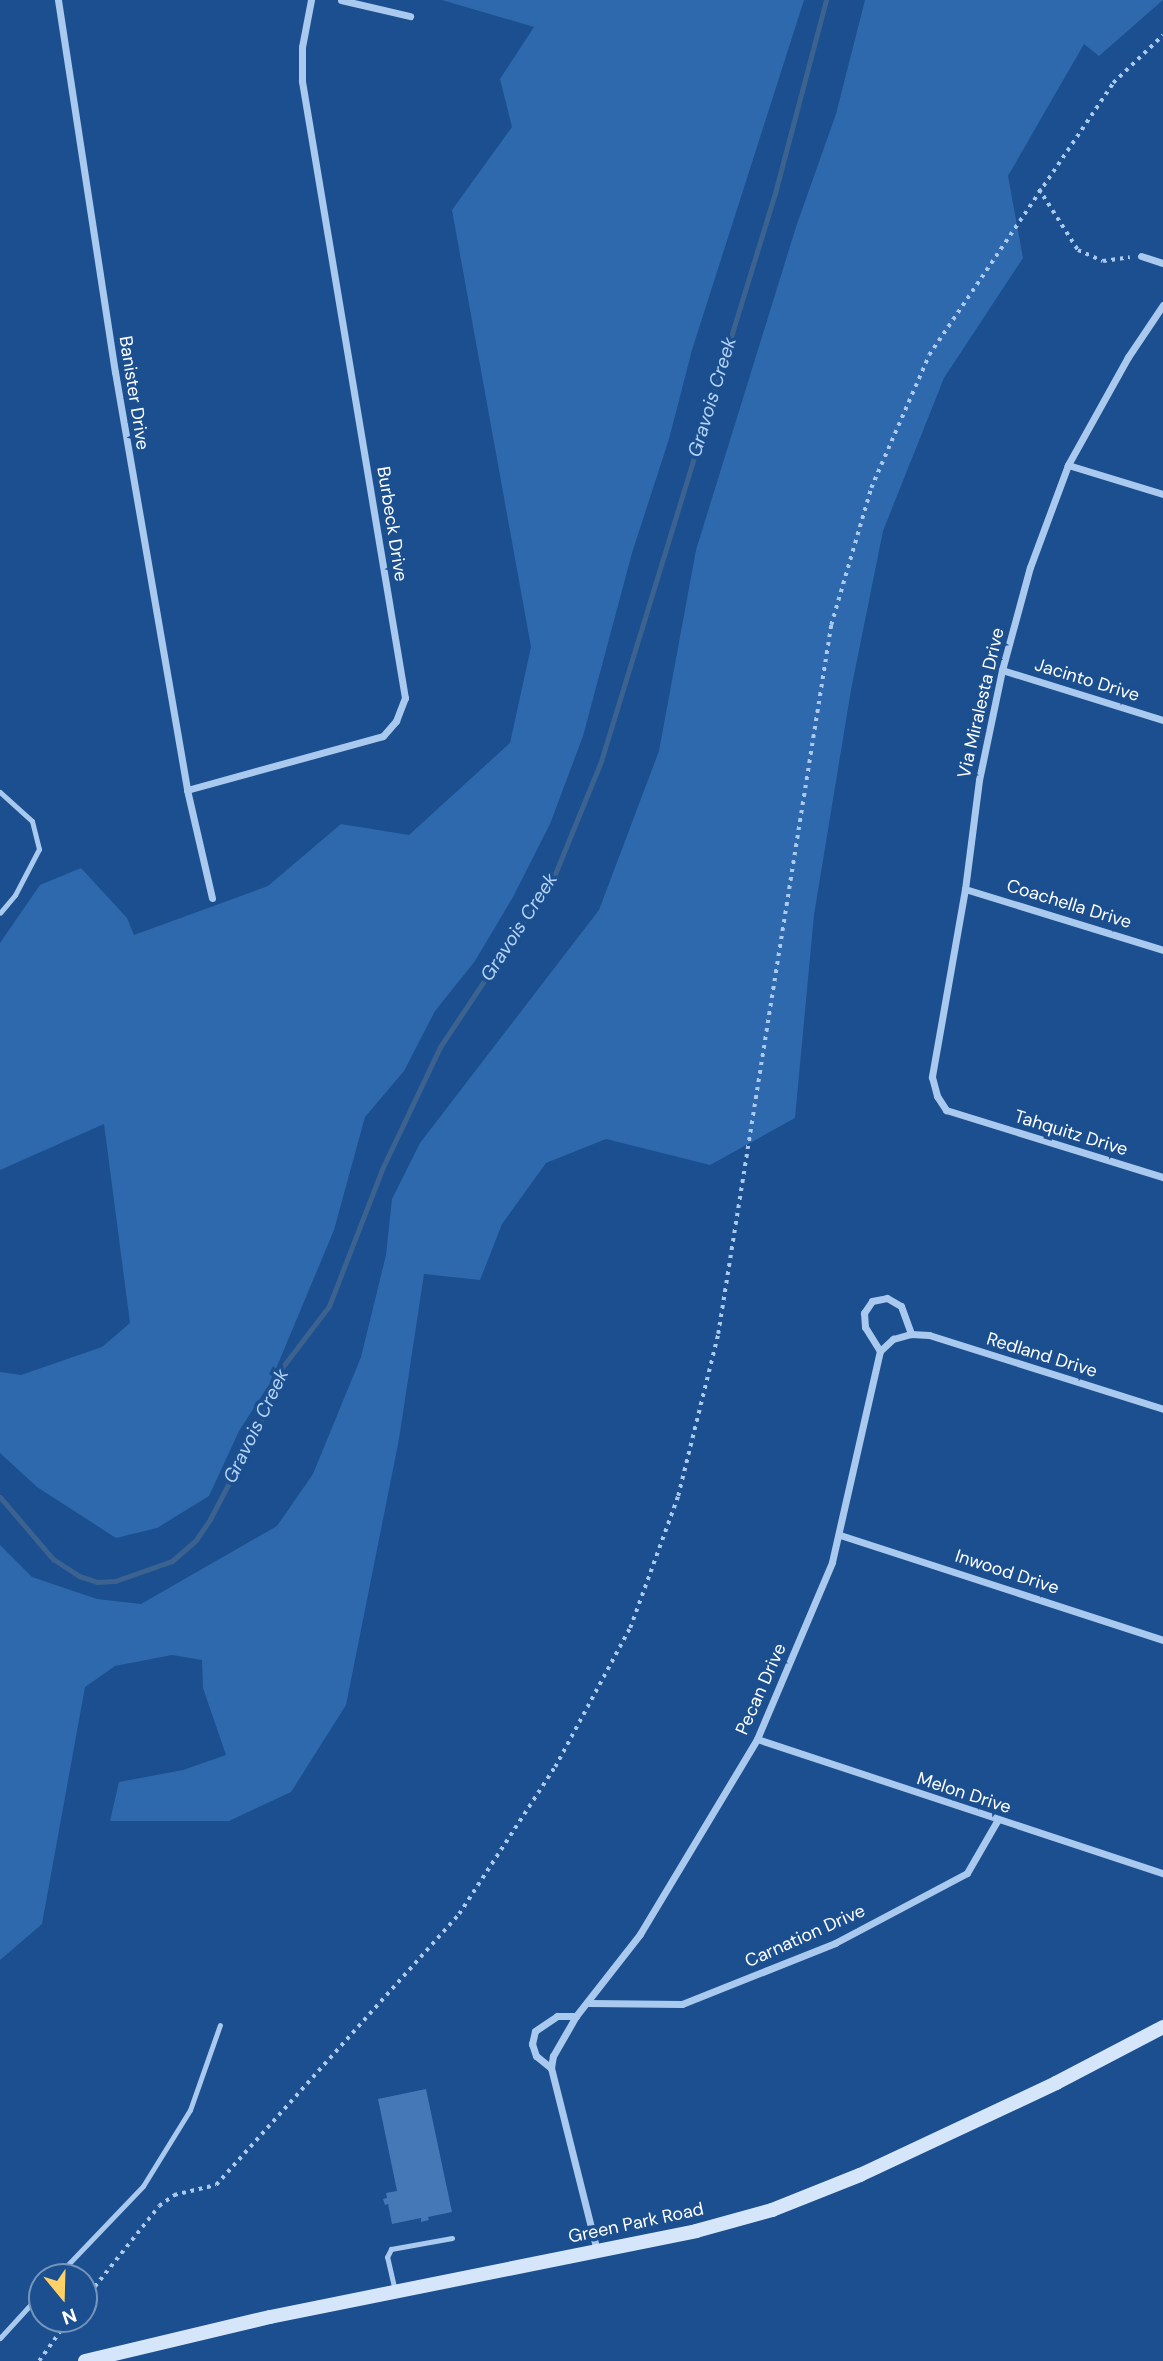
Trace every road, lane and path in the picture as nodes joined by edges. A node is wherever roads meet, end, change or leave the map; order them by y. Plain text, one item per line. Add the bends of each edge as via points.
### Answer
1 (58, 0) edge
2 (311, 0) edge
3 (341, 0) edge
4 (410, 16) dead end
5 (1163, 35) edge
6 (1039, 189) junction
7 (1141, 256) joint
8 (1163, 263) edge
9 (1163, 306) edge
10 (1068, 465) junction
11 (1163, 494) edge
12 (1002, 670) junction
13 (1163, 720) edge
14 (187, 790) junction
15 (0, 792) edge
16 (965, 889) junction
17 (212, 898) dead end
18 (0, 913) edge
19 (1163, 950) edge
20 (970, 1118) joint
21 (1163, 1177) edge
22 (911, 1334) junction
23 (880, 1351) junction
24 (1163, 1409) edge
25 (840, 1535) junction
26 (1163, 1640) edge
27 (757, 1740) junction
28 (997, 1821) junction
29 (1163, 1873) edge
30 (589, 2003) junction
31 (576, 2016) junction
32 (220, 2025) dead end
33 (1163, 2027) edge
34 (551, 2068) junction
35 (452, 2238) dead end
36 (597, 2250) junction
37 (69, 2263) edge
38 (98, 2282) edge
39 (395, 2291) junction
40 (28, 2307) edge
41 (59, 2333) edge
42 (0, 2338) edge
43 (39, 2361) edge
44 (85, 2361) edge

1 - 14 street, Banister Drive via 114,372
2 - 14 street, Burbeck Drive via 302,47 302,81 405,698 396,721 383,736
3 - 4 street
5 - 6 path via 1113,83
6 - 7 path via 1062,229 1090,258
6 - 38 path via 929,355 871,488 831,625 719,1334 678,1496 630,1628 555,1767 459,1914 221,2180 174,2195 159,2206
7 - 8 street
9 - 10 street, Via Miralesta Drive via 1128,357
10 - 11 street
10 - 12 street, Via Miralesta Drive via 1030,566
12 - 13 street, Jacinto Drive
12 - 16 street, Via Miralesta Drive via 979,780
14 - 17 street
15 - 18 lane via 32,821 39,849
16 - 19 street, Coachella Drive
16 - 20 street, Via Miralesta Drive via 932,1077 946,1110
20 - 21 street, Tahquitz Drive
22 - 23 street, Redland Drive via 893,1339
22 - 23 street via 901,1306 887,1298 872,1301 864,1313 865,1327
22 - 24 street, Redland Drive via 929,1335
23 - 25 street, Pecan Drive
25 - 26 street, Inwood Drive
25 - 27 street, Pecan Drive
27 - 28 street, Melon Drive
27 - 30 street, Pecan Drive via 640,1934
28 - 29 street, Melon Drive
28 - 30 street, Carnation Drive via 967,1873 835,1943 682,2004
30 - 31 street, Pecan Drive
31 - 34 street, Pecan Drive via 558,2042
31 - 34 street, Pecan Drive via 557,2016 535,2031 532,2044 536,2056
32 - 37 lane via 190,2110 143,2186
33 - 36 street, Green Park Road via 1056,2083 813,2195 733,2222
34 - 36 street, Pecan Drive
35 - 39 lane via 391,2249 387,2257
36 - 39 street, Green Park Road
39 - 44 street, Green Park Road
40 - 42 lane
41 - 43 path

